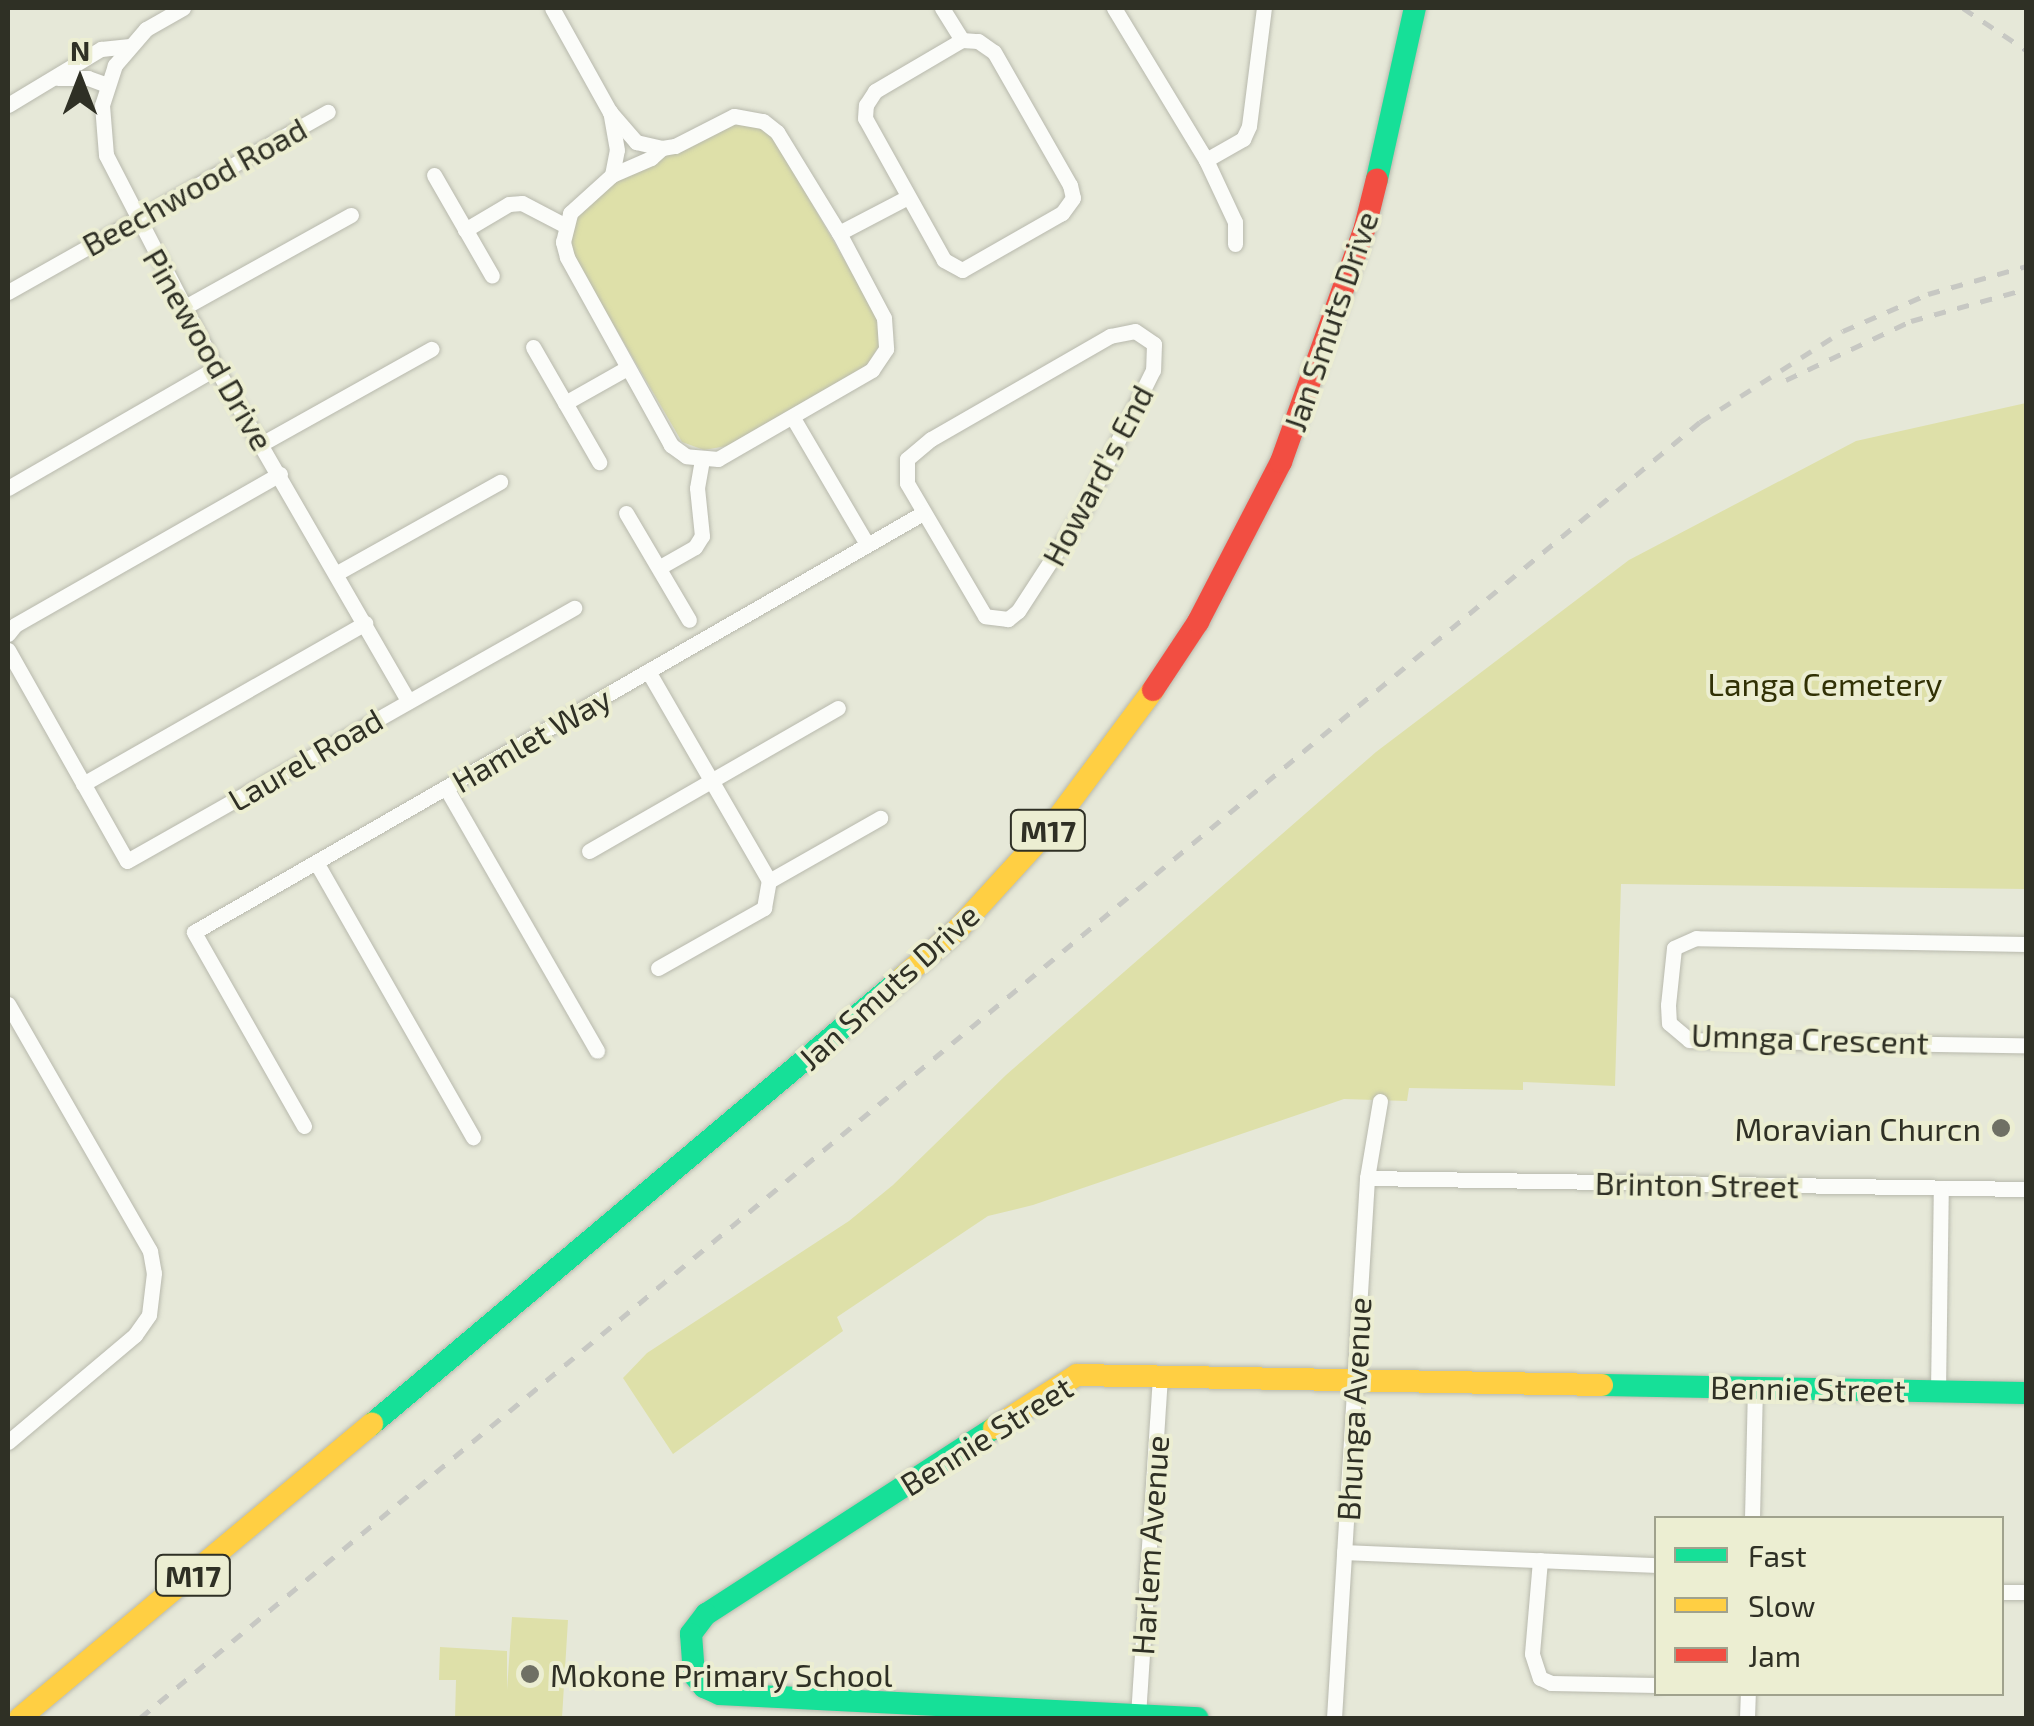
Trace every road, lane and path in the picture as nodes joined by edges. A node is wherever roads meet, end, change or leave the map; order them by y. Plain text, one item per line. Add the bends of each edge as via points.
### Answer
1 (183, 8) edge
2 (552, 8) edge
3 (942, 8) edge
4 (1114, 8) edge
5 (1264, 8) edge
6 (1414, 8) edge
7 (962, 40) junction
8 (130, 46) junction
9 (55, 78) junction
10 (107, 85) junction
11 (8, 104) edge
12 (328, 112) dead end
13 (610, 112) junction
14 (662, 148) junction
15 (1206, 160) junction
16 (434, 175) dead end
17 (612, 175) junction
18 (908, 197) junction
19 (351, 215) dead end
20 (135, 218) junction
21 (566, 226) junction
22 (465, 230) junction
23 (839, 233) junction
24 (1235, 244) dead end
25 (492, 276) dead end
26 (8, 292) edge
27 (183, 308) junction
28 (533, 347) dead end
29 (431, 348) dead end
30 (216, 368) junction
31 (627, 368) junction
32 (565, 403) junction
33 (793, 418) junction
34 (262, 443) junction
35 (702, 460) junction
36 (599, 462) dead end
37 (280, 474) junction
38 (500, 482) dead end
39 (8, 488) edge
40 (626, 513) dead end
41 (923, 513) junction
42 (867, 544) junction
43 (660, 567) junction
44 (336, 573) junction
45 (574, 608) dead end
46 (689, 620) dead end
47 (364, 623) junction
48 (8, 634) edge
49 (8, 650) edge
50 (648, 671) junction
51 (408, 700) junction
52 (838, 708) dead end
53 (80, 778) junction
54 (711, 782) junction
55 (446, 788) junction
56 (880, 818) dead end
57 (589, 852) dead end
58 (316, 862) junction
59 (769, 881) junction
60 (2026, 944) edge
61 (658, 968) dead end
62 (8, 1004) edge
63 (2026, 1045) edge
64 (597, 1050) dead end
65 (1380, 1101) dead end
66 (304, 1126) dead end
67 (473, 1137) dead end
68 (1368, 1178) junction
69 (1941, 1188) junction
70 (2026, 1190) edge
71 (1160, 1374) junction
72 (1354, 1378) junction
73 (1755, 1387) junction
74 (1938, 1391) junction
75 (2026, 1393) edge
76 (8, 1442) edge
77 (1752, 1516) edge
78 (1344, 1552) junction
79 (1540, 1560) junction
80 (1654, 1565) edge
81 (1654, 1685) edge
82 (950, 1713) edge
83 (1138, 1716) junction
84 (1112, 1717) edge
85 (20, 1718) edge
86 (1196, 1718) edge
87 (1334, 1718) edge

1 - 8 street, Pinewood Drive
2 - 13 street
3 - 7 street
4 - 15 street
5 - 15 street via 1244,140
6 - 85 main road, Jan Smuts Drive / M17 via 1365,227 1280,462 1198,622 1051,827 958,929 849,1025
7 - 18 street via 875,91 866,104 865,118
7 - 18 street via 994,52 1073,198 1062,213 962,270 944,260
8 - 9 street via 101,50
8 - 10 street, Pinewood Drive
9 - 10 street
9 - 11 street
10 - 20 street, Pinewood Drive via 101,128 106,156
12 - 20 street, Beechwood Road
13 - 14 street via 636,142
13 - 17 street via 617,150
14 - 17 street
14 - 23 street via 734,116 763,121 777,132
15 - 24 street via 1235,222
16 - 22 street
17 - 21 street via 580,200
18 - 23 street
19 - 27 street
20 - 26 street, Beechwood Road
20 - 27 street, Pinewood Drive
21 - 22 street via 522,203
21 - 31 street via 566,257
22 - 25 street
23 - 33 street via 884,318 886,348 872,370
27 - 30 street, Pinewood Drive
28 - 32 street
29 - 34 street
30 - 34 street, Pinewood Drive
30 - 39 street
31 - 32 street
31 - 35 street via 671,445
32 - 36 street
33 - 35 street via 736,452
33 - 42 street
34 - 37 street, Pinewood Drive
35 - 43 street via 702,536
37 - 44 street, Pinewood Drive
37 - 48 street
38 - 44 street
40 - 43 street
41 - 41 street, Howard's End via 905,474 913,450 1110,336 1134,331 1154,344 1153,370 1082,511 1031,596 1008,619 985,616 976,606
41 - 42 street, Hamlet Way
42 - 50 street, Hamlet Way
43 - 46 street
44 - 47 street, Pinewood Drive
45 - 51 street, Laurel Road
47 - 51 street, Pinewood Drive
47 - 53 street
49 - 53 street
50 - 54 street
50 - 55 street, Hamlet Way
51 - 53 street, Laurel Road via 127,861
52 - 54 street
54 - 57 street
54 - 59 street
55 - 58 street, Hamlet Way
55 - 64 street
56 - 59 street
58 - 66 street, Hamlet Way via 194,932
58 - 67 street
59 - 61 street via 764,908
60 - 63 street, Umnga Crescent via 1696,938 1674,948 1668,994 1669,1023 1689,1040
62 - 76 street via 150,1251 154,1296 135,1335
65 - 68 street, Bhunga Avenue
68 - 69 street, Brinton Street
68 - 72 street, Bhunga Avenue
69 - 70 street, Brinton Street
69 - 74 street, Bennie Street
71 - 72 main road, Bennie Street
71 - 82 main road, Bennie Street via 1091,1373 1064,1381 706,1614 691,1634 694,1675 712,1692
71 - 83 street, Harlem Avenue
72 - 73 main road, Bennie Street
72 - 78 street, Bhunga Avenue
73 - 74 main road, Bennie Street
73 - 77 street
74 - 75 main road, Bennie Street
78 - 79 street
78 - 87 street, Bhunga Avenue
79 - 80 street
79 - 81 street via 1532,1654 1540,1678
82 - 84 main road, Bennie Street
83 - 84 main road, Bennie Street
83 - 86 main road, Bennie Street

